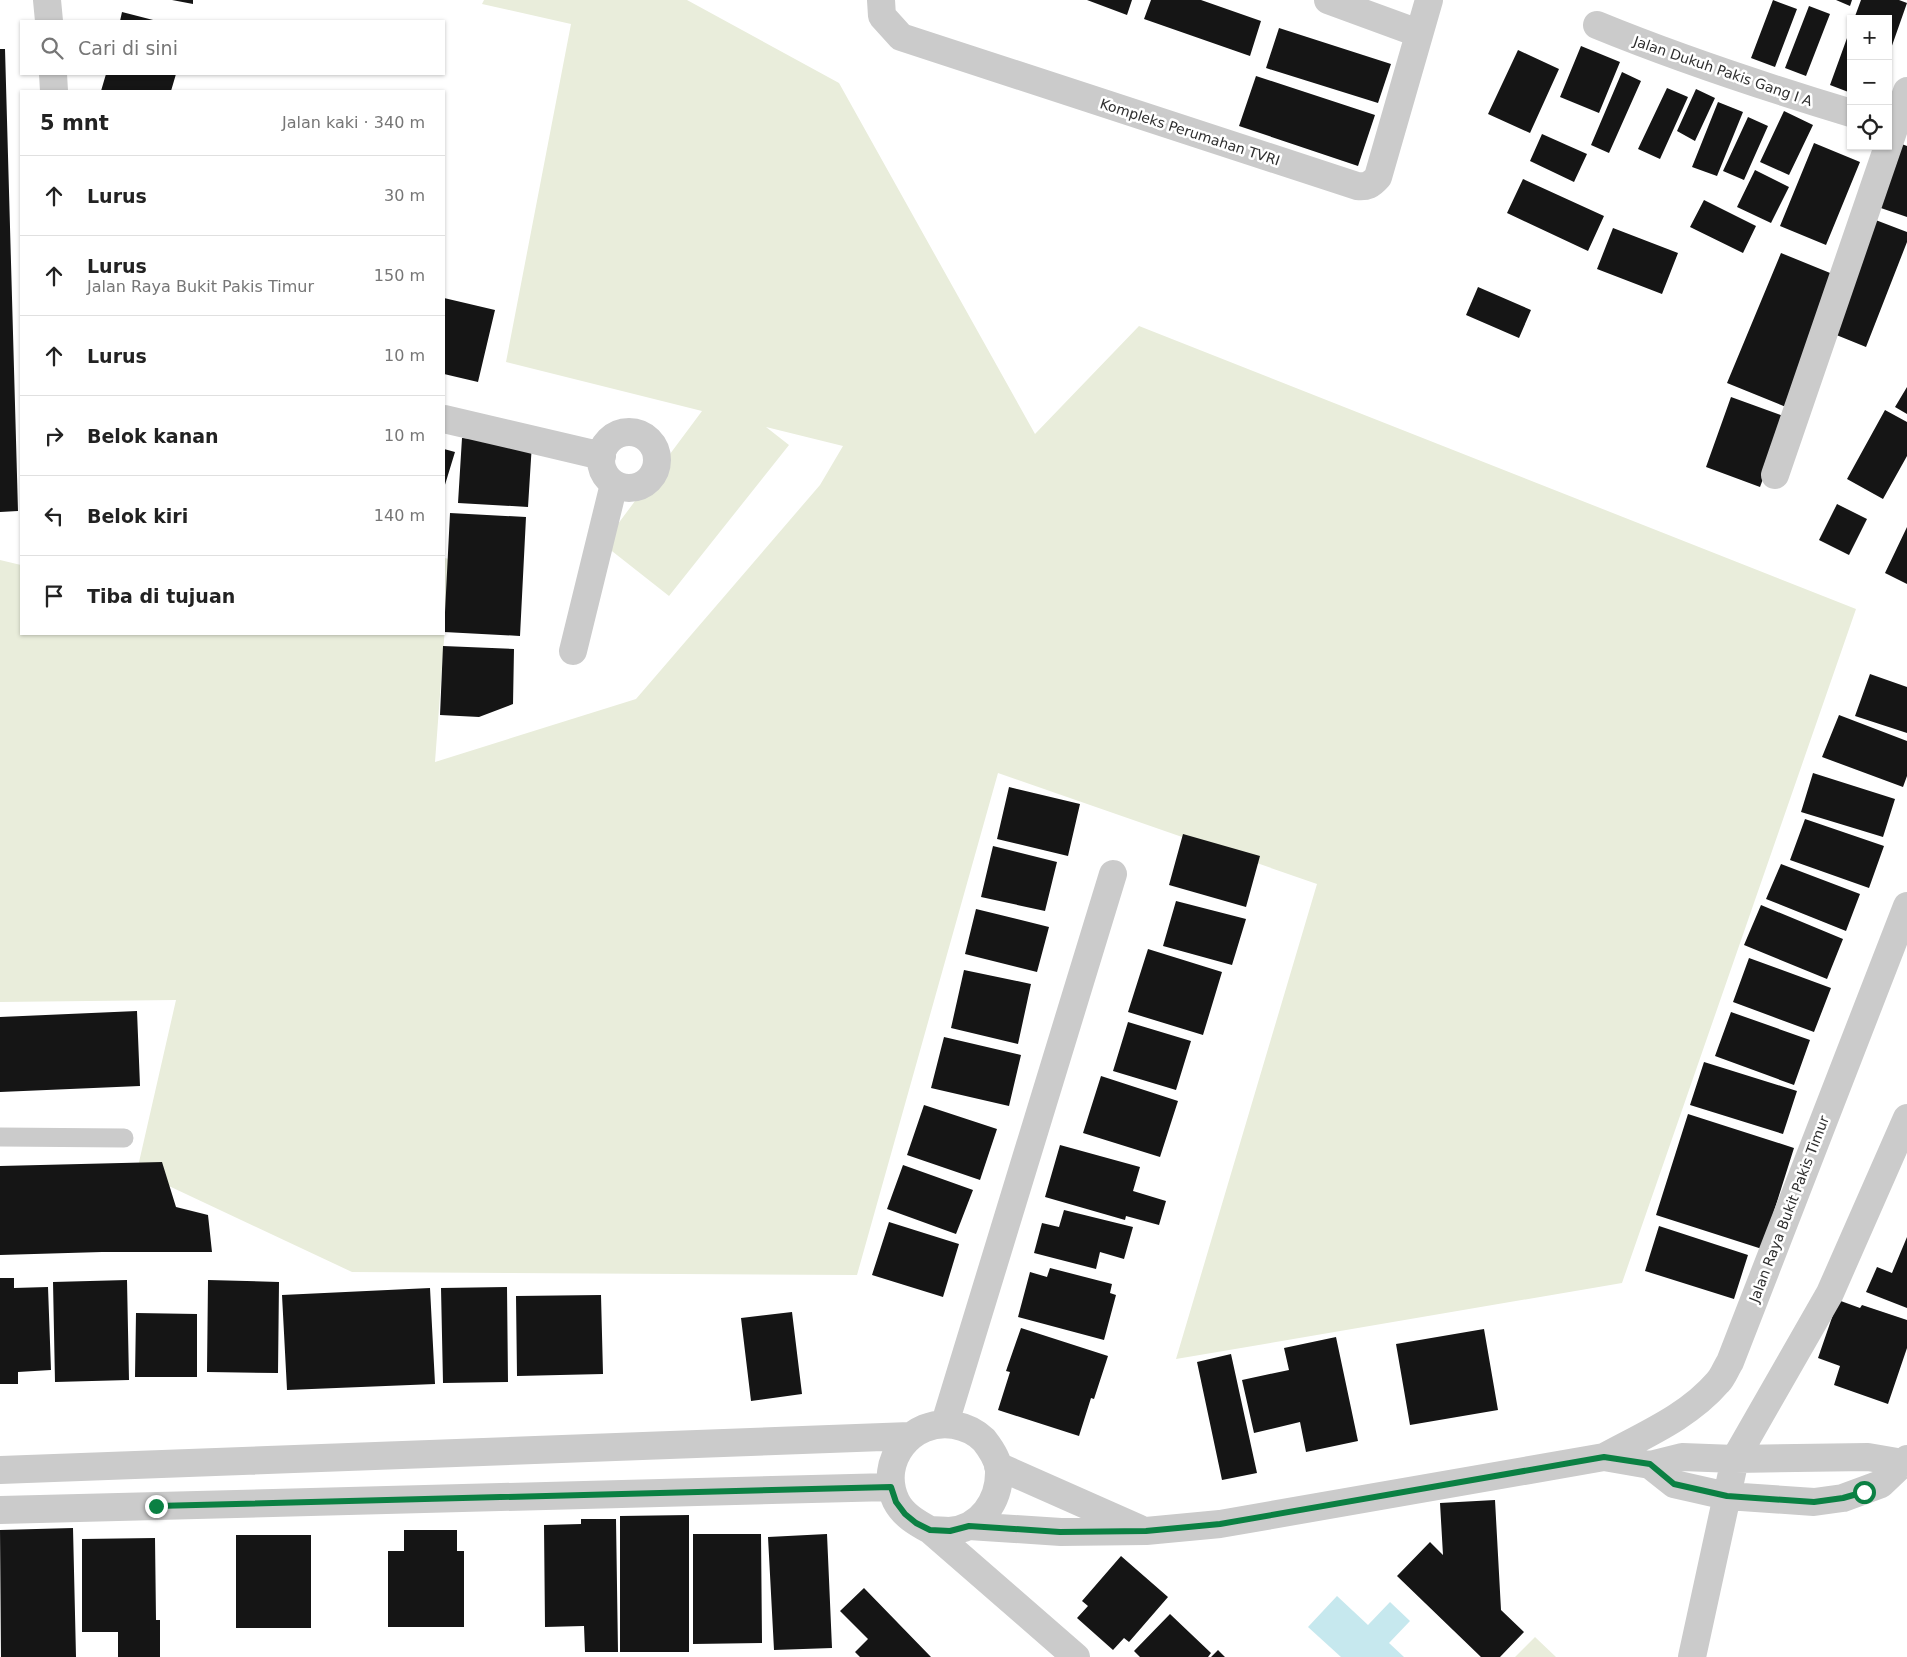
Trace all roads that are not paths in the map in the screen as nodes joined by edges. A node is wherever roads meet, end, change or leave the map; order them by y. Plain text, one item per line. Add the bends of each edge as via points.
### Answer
1 (47, 0) edge
2 (881, 0) edge
3 (1328, 0) edge
4 (1429, 0) edge
5 (49, 20) edge
6 (1597, 25) dead end
7 (1418, 33) junction
8 (53, 75) edge
9 (54, 90) edge
10 (1907, 92) edge
11 (1847, 112) edge
12 (1897, 128) edge
13 (445, 419) edge
14 (602, 456) junction
15 (1775, 475) dead end
16 (614, 484) junction
17 (573, 652) dead end
18 (1114, 874) dead end
19 (1907, 906) edge
20 (1907, 1118) edge
21 (0, 1137) edge
22 (124, 1138) dead end
23 (945, 1424) junction
24 (910, 1436) junction
25 (1604, 1457) junction
26 (1735, 1459) junction
27 (1905, 1461) edge
28 (154, 1464) junction
29 (1650, 1464) junction
30 (998, 1466) junction
31 (29, 1469) junction
32 (0, 1470) edge
33 (891, 1487) junction
34 (1727, 1496) junction
35 (156, 1506) junction
36 (0, 1510) edge
37 (31, 1510) junction
38 (969, 1526) junction
39 (930, 1530) junction
40 (1146, 1531) junction
41 (1076, 1657) edge
42 (1692, 1657) edge

1 - 5 street
2 - 7 street, Kompleks Perumahan TVRI via 882,16 900,37 1364,187 1378,177
3 - 7 street
4 - 7 street, Kompleks Perumahan TVRI
6 - 11 street, Jalan Dukuh Pakis Gang I A via 1632,40
8 - 9 street
10 - 12 street
12 - 15 street
13 - 14 street
14 - 16 street via 602,467
14 - 16 street via 607,443 618,435 633,432 646,438 655,449 658,463 648,481 642,486 628,488
16 - 17 street
18 - 23 street
19 - 25 street, Jalan Raya Bukit Pakis Timur via 1723,1375 1680,1416
20 - 26 street via 1830,1294
21 - 22 lane
23 - 24 street via 926,1426
23 - 30 street via 963,1426 979,1436 992,1449
24 - 28 street
24 - 33 street via 898,1450 891,1468
25 - 29 street, Jalan Raya Bukit Pakis Timur
25 - 40 street, Jalan Raya Bukit Pakis Timur via 1220,1524
26 - 27 street, Jalan Raya Bukit Pakis Timur via 1868,1457
26 - 29 street, Jalan Raya Bukit Pakis Timur via 1682,1456
26 - 34 street
27 - 34 street via 1881,1484 1843,1498 1814,1502
28 - 31 street
28 - 35 street
29 - 34 street via 1674,1484
30 - 38 street via 999,1484 994,1501 984,1515
30 - 40 street, Jalan Raya Bukit Pakis Timur
31 - 32 street
31 - 37 street
33 - 35 street
33 - 39 street via 905,1514
34 - 42 street
35 - 37 street
36 - 37 street
38 - 39 street via 950,1531
38 - 40 street, Jalan Raya Bukit Pakis Timur via 1060,1532
39 - 41 street

